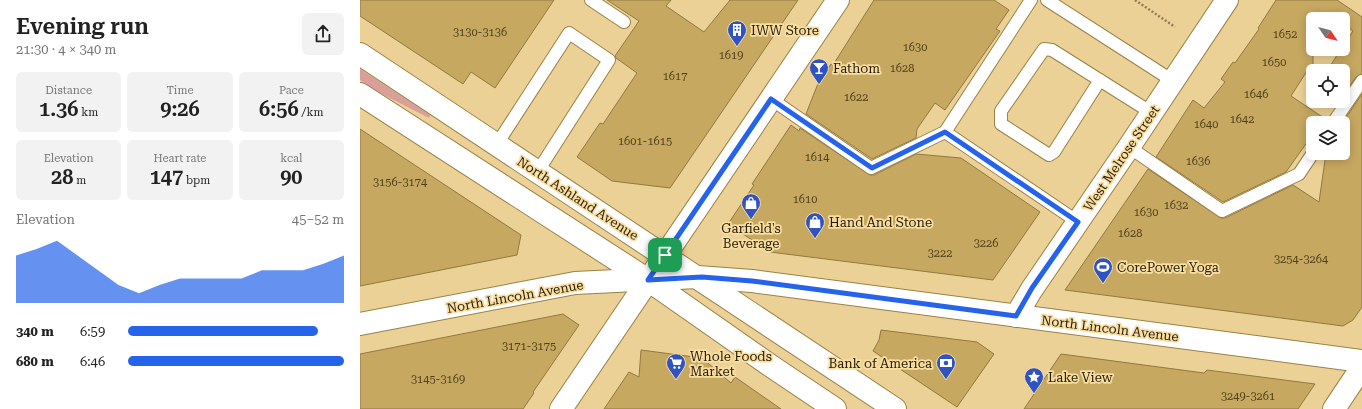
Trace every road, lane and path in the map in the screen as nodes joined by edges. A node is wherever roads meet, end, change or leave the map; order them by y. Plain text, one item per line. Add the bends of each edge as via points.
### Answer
1 (591, 0) edge
2 (838, 0) edge
3 (1031, 0) edge
4 (1047, 0) edge
5 (1135, 0) edge
6 (1227, 0) edge
7 (624, 22) dead end
8 (1175, 27) dead end
9 (360, 54) edge
10 (1100, 80) junction
11 (1362, 80) edge
12 (1174, 81) junction
13 (771, 99) junction
14 (362, 100) edge
15 (1152, 113) junction
16 (1338, 116) edge
17 (945, 132) junction
18 (496, 144) junction
19 (1129, 147) junction
20 (1308, 160) edge
21 (538, 171) junction
22 (1078, 222) junction
23 (665, 255) junction
24 (698, 277) junction
25 (648, 280) junction
26 (1016, 316) junction
27 (360, 324) edge
28 (1362, 361) edge
29 (1362, 367) edge
30 (561, 409) edge
31 (835, 409) edge
32 (895, 409) edge
33 (1334, 409) edge

1 - 7 lane
2 - 13 main road
3 - 17 lane
4 - 12 lane
5 - 8 path
6 - 12 main road, West Melrose Street
9 - 18 main road, North Ashland Avenue
10 - 10 lane via 1052,50 1044,50 1002,111 1001,124 1049,155 1054,152
10 - 15 lane
11 - 16 lane
12 - 15 main road, West Melrose Street
13 - 17 lane via 872,168
13 - 23 main road
14 - 25 main road
15 - 19 main road, West Melrose Street
17 - 22 lane
18 - 21 main road, North Ashland Avenue
18 - 21 lane via 569,34 609,60
19 - 20 lane via 1222,211 1299,174
19 - 22 main road, West Melrose Street
21 - 23 main road, North Ashland Avenue
22 - 26 main road, West Melrose Street via 1032,288
23 - 24 main road, North Ashland Avenue
23 - 25 main road
24 - 25 main road, North Lincoln Avenue
24 - 26 main road, North Lincoln Avenue via 752,281
24 - 32 main road, North Ashland Avenue
25 - 27 main road, North Lincoln Avenue via 575,283
25 - 30 main road
25 - 31 main road
26 - 28 main road, North Lincoln Avenue
29 - 33 main road

